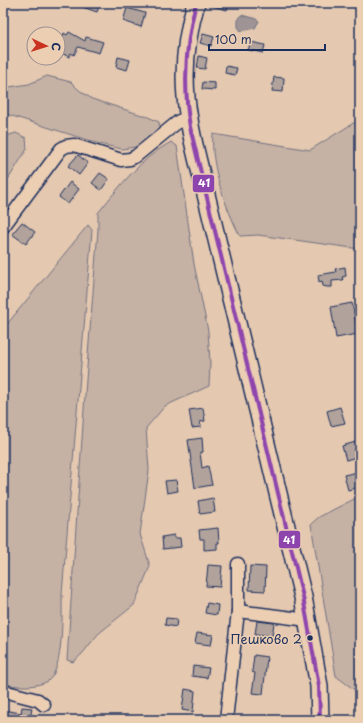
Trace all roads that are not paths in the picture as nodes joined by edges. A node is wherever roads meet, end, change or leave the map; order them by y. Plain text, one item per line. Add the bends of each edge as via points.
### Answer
1 (196, 3) edge
2 (188, 118) junction
3 (3, 227) edge
4 (238, 564) dead end
5 (238, 611) junction
6 (308, 620) junction
7 (3, 691) edge
8 (44, 705) dead end
9 (226, 720) edge
10 (320, 720) edge

1 - 2 highway via 187,39 185,81
2 - 3 street via 179,121 130,159 121,160 74,145 66,146 61,149
2 - 6 highway
4 - 5 street
5 - 6 street
5 - 9 street
6 - 10 highway via 318,686
7 - 8 street via 38,700

